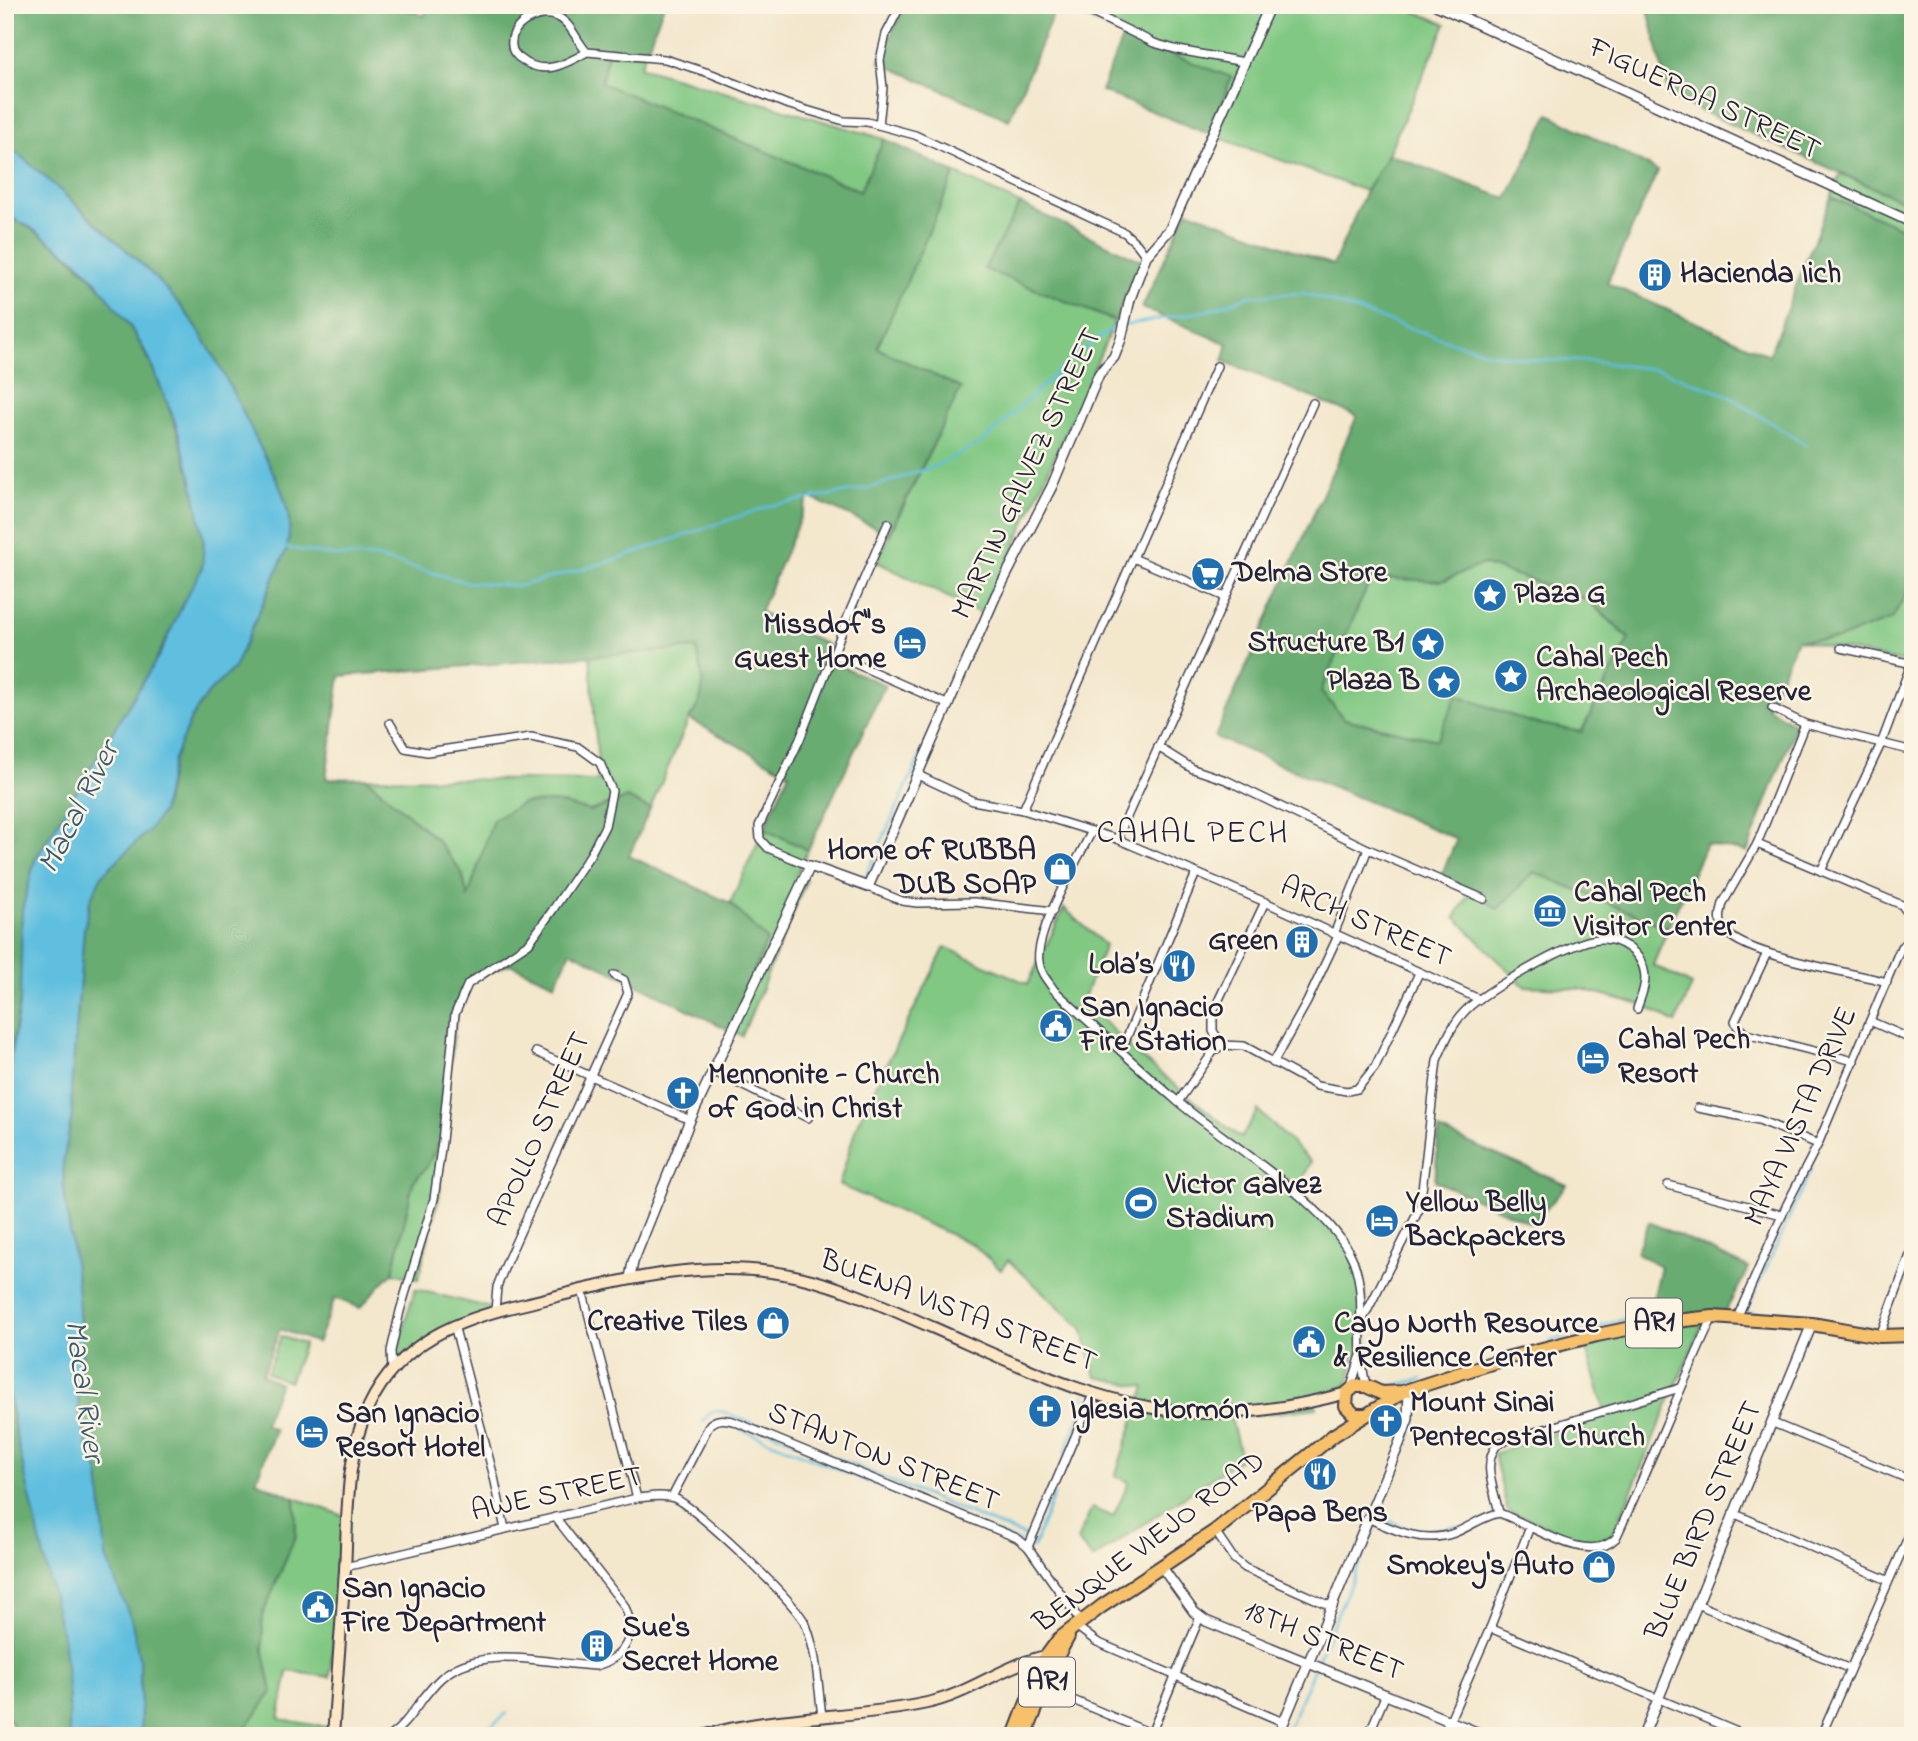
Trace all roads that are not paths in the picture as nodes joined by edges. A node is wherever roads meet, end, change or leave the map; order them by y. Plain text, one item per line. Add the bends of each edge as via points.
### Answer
1 (901, 5) edge
2 (1076, 5) edge
3 (1270, 5) edge
4 (1436, 5) edge
5 (587, 52) junction
6 (1244, 62) junction
7 (879, 125) junction
8 (1913, 223) edge
9 (1146, 256) junction
10 (1217, 366) dead end
11 (1312, 403) dead end
12 (888, 523) dead end
13 (1133, 558) junction
14 (1225, 597) junction
15 (1841, 648) dead end
16 (833, 654) junction
17 (1912, 664) edge
18 (949, 705) junction
19 (1772, 708) dead end
20 (390, 723) dead end
21 (1805, 724) junction
22 (1881, 744) junction
23 (1158, 747) junction
24 (1913, 751) edge
25 (918, 775) junction
26 (1023, 810) junction
27 (1092, 831) junction
28 (1117, 839) junction
29 (1758, 844) junction
30 (1368, 849) junction
31 (810, 866) junction
32 (1821, 871) junction
33 (1196, 873) junction
34 (868, 887) junction
35 (1484, 899) dead end
36 (1265, 902) junction
37 (1053, 911) junction
38 (1336, 935) junction
39 (1911, 940) edge
40 (1767, 953) junction
41 (1419, 973) junction
42 (614, 975) dead end
43 (1887, 982) junction
44 (1479, 999) junction
45 (1637, 1009) dead end
46 (1870, 1021) junction
47 (1913, 1040) edge
48 (1222, 1045) junction
49 (1121, 1051) junction
50 (536, 1052) dead end
51 (1854, 1061) junction
52 (1273, 1063) junction
53 (713, 1071) junction
54 (590, 1076) junction
55 (1178, 1102) junction
56 (1699, 1108) dead end
57 (808, 1118) dead end
58 (690, 1119) junction
59 (1818, 1144) junction
60 (1668, 1185) dead end
61 (1782, 1215) junction
62 (1913, 1247) edge
63 (630, 1278) junction
64 (582, 1290) junction
65 (495, 1311) junction
66 (1713, 1317) junction
67 (1737, 1318) junction
68 (1362, 1321) junction
69 (1812, 1324) junction
70 (454, 1325) junction
71 (1913, 1335) edge
72 (1880, 1336) junction
73 (1361, 1354) junction
74 (392, 1370) junction
75 (1369, 1388) junction
76 (1680, 1388) junction
77 (1406, 1391) junction
78 (1094, 1392) junction
79 (1348, 1399) junction
80 (1367, 1414) junction
81 (1773, 1423) junction
82 (1334, 1435) junction
83 (1913, 1481) edge
84 (673, 1497) junction
85 (637, 1498) junction
86 (1499, 1513) junction
87 (1733, 1513) junction
88 (555, 1517) junction
89 (1370, 1519) junction
90 (1530, 1527) junction
91 (1913, 1527) edge
92 (505, 1530) junction
93 (1215, 1531) junction
94 (1028, 1547) junction
95 (1161, 1566) junction
96 (345, 1567) junction
97 (1887, 1580) junction
98 (1697, 1604) junction
99 (1333, 1606) junction
100 (1200, 1617) junction
101 (1076, 1626) junction
102 (1490, 1628) junction
103 (1046, 1656) junction
104 (1308, 1663) junction
105 (1850, 1669) junction
106 (1175, 1676) junction
107 (1045, 1688) junction
108 (1386, 1694) junction
109 (1658, 1698) junction
110 (822, 1716) junction
111 (1450, 1720) junction
112 (1283, 1722) junction
113 (1152, 1735) edge
114 (333, 1736) edge
115 (390, 1736) edge
116 (703, 1736) edge
117 (1014, 1736) edge
118 (1025, 1736) edge
119 (1278, 1736) edge
120 (1368, 1736) edge
121 (1443, 1736) edge
122 (1486, 1736) edge
123 (1643, 1736) edge
124 (1747, 1736) edge
125 (1821, 1736) edge

1 - 7 street via 886,34 880,60
2 - 6 street via 1154,43
3 - 6 street, MARTIN GALVEZ STREET
4 - 8 street, FIGUEROA STREET
5 - 5 street via 568,24 555,16 539,15 525,21 515,31 512,46 523,61 538,68 556,67
5 - 7 street via 665,60 844,121
6 - 9 street, MARTIN GALVEZ STREET via 1170,229
7 - 9 street via 915,135 1117,229
9 - 18 street, MARTIN GALVEZ STREET via 1114,356 1099,374
10 - 13 street
11 - 14 street
12 - 16 street
13 - 14 street
13 - 26 street
14 - 23 street
15 - 17 street
16 - 18 street
16 - 31 street via 800,740 759,826 760,839 768,848
17 - 22 street
18 - 25 street, MARTIN GALVEZ STREET
19 - 21 street
20 - 74 street via 405,748 428,752 531,737 578,747 600,763 612,791 600,836 552,911 528,943 468,984 454,1014 434,1199 400,1311 391,1351
21 - 22 street
21 - 29 street
22 - 24 street
22 - 32 street
23 - 28 street
23 - 30 street via 1193,769 1226,780
25 - 26 street, ARCH STREET via 972,801
25 - 34 street, MARTIN GALVEZ STREET
26 - 27 street, ARCH STREET
27 - 28 street, ARCH STREET
27 - 37 street
28 - 33 street, ARCH STREET
29 - 32 street
29 - 40 street via 1724,903 1720,920 1730,936
30 - 35 street
30 - 38 street
31 - 34 street
31 - 53 street
32 - 39 street via 1902,905 1910,917
33 - 36 street, ARCH STREET
33 - 49 street
34 - 37 street via 917,903 975,902
36 - 38 street, ARCH STREET
36 - 48 street via 1213,1012 1213,1031
37 - 49 street via 1039,947 1044,976
38 - 41 street, ARCH STREET
38 - 52 street via 1307,1002
39 - 43 street, MAYA VISTA DRIVE via 1901,947
40 - 43 street
40 - 51 street via 1735,1021 1737,1026 1746,1034
41 - 44 street, ARCH STREET
41 - 52 street via 1374,1067 1357,1089 1317,1086
42 - 54 street, APOLLO STREET via 624,980 628,993
43 - 46 street, MAYA VISTA DRIVE
44 - 45 street via 1573,947 1603,939 1626,945 1642,964 1644,988
44 - 68 street via 1454,1024 1437,1060 1420,1209
46 - 47 street
46 - 51 street, MAYA VISTA DRIVE
48 - 52 street via 1244,1046
48 - 55 street
49 - 55 street
50 - 54 street
51 - 59 street, MAYA VISTA DRIVE
53 - 57 street
53 - 58 street
54 - 58 street
54 - 65 street, APOLLO STREET via 497,1287
55 - 68 street via 1298,1196 1338,1236 1353,1261
56 - 59 street via 1759,1120
58 - 63 street
59 - 61 street, MAYA VISTA DRIVE
60 - 61 street
61 - 67 street, MAYA VISTA DRIVE
62 - 72 street
63 - 64 main road, BUENA VISTA STREET
63 - 78 main road, BUENA VISTA STREET via 673,1271 741,1270 824,1282 1023,1367
64 - 65 main road, BUENA VISTA STREET
64 - 85 street
65 - 70 main road, BUENA VISTA STREET
66 - 67 highway, AR1
66 - 76 street
66 - 77 highway, AR1 via 1597,1335
67 - 69 highway, AR1
68 - 73 street
69 - 72 highway, AR1
69 - 81 street, BLUE BIRD STREET
70 - 74 main road, BUENA VISTA STREET via 425,1341
70 - 92 street
71 - 72 highway, AR1
73 - 75 street
73 - 79 street
74 - 96 main road, BUENA VISTA STREET via 369,1406 360,1433 350,1489
75 - 77 highway, AR1 via 1381,1393
75 - 79 highway via 1355,1386
75 - 80 highway via 1376,1402
76 - 86 street via 1499,1443 1489,1468
76 - 90 street via 1639,1489 1610,1544 1585,1548
77 - 80 highway, AR1
77 - 89 street via 1409,1410 1405,1428
78 - 79 main road, BUENA VISTA STREET via 1187,1412 1234,1413
78 - 94 street
79 - 80 highway via 1355,1415
79 - 82 highway, BENQUE VIEJO ROAD / AR1
80 - 82 highway, BENQUE VIEJO ROAD / AR1
81 - 83 street
81 - 87 street, BLUE BIRD STREET
82 - 93 highway, BENQUE VIEJO ROAD / AR1
84 - 85 street, AWE STREET
84 - 94 street, STANTON STREET via 705,1430 724,1419 1017,1538
84 - 110 street, AWE STREET via 696,1512 800,1615 812,1646
85 - 88 street, AWE STREET
86 - 89 street via 1454,1533 1426,1537 1404,1534
86 - 90 street
87 - 97 street
87 - 98 street, BLUE BIRD STREET
88 - 92 street, AWE STREET
88 - 115 street via 624,1605 631,1622 622,1651 595,1666 528,1658 458,1668 438,1681
89 - 99 street
90 - 102 street
91 - 97 street
92 - 96 street, AWE STREET
93 - 95 highway, BENQUE VIEJO ROAD / AR1
93 - 99 street via 1239,1564
94 - 101 street, STANTON STREET
95 - 100 street, 18TH STREET
95 - 101 highway, BENQUE VIEJO ROAD / AR1
96 - 114 main road, BUENA VISTA STREET
97 - 105 street
98 - 105 street
98 - 109 street, BLUE BIRD STREET
99 - 104 street
100 - 104 street, 18TH STREET
100 - 106 street
101 - 103 highway, BENQUE VIEJO ROAD / AR1
101 - 106 street via 1097,1642
101 - 107 highway, AR1
102 - 109 street
102 - 111 street
103 - 110 main road, BENQUE VIEJO ROAD via 1019,1663 948,1698
103 - 117 highway, AR1
104 - 108 street, 18TH STREET
104 - 112 street
105 - 125 street
106 - 112 street
106 - 113 street
107 - 113 street
107 - 118 highway, AR1
108 - 111 street, 18TH STREET
108 - 120 street
109 - 123 street, BLUE BIRD STREET
109 - 124 street
110 - 116 main road, BENQUE VIEJO ROAD via 747,1725
111 - 121 street
111 - 122 street, 18TH STREET
112 - 119 street

